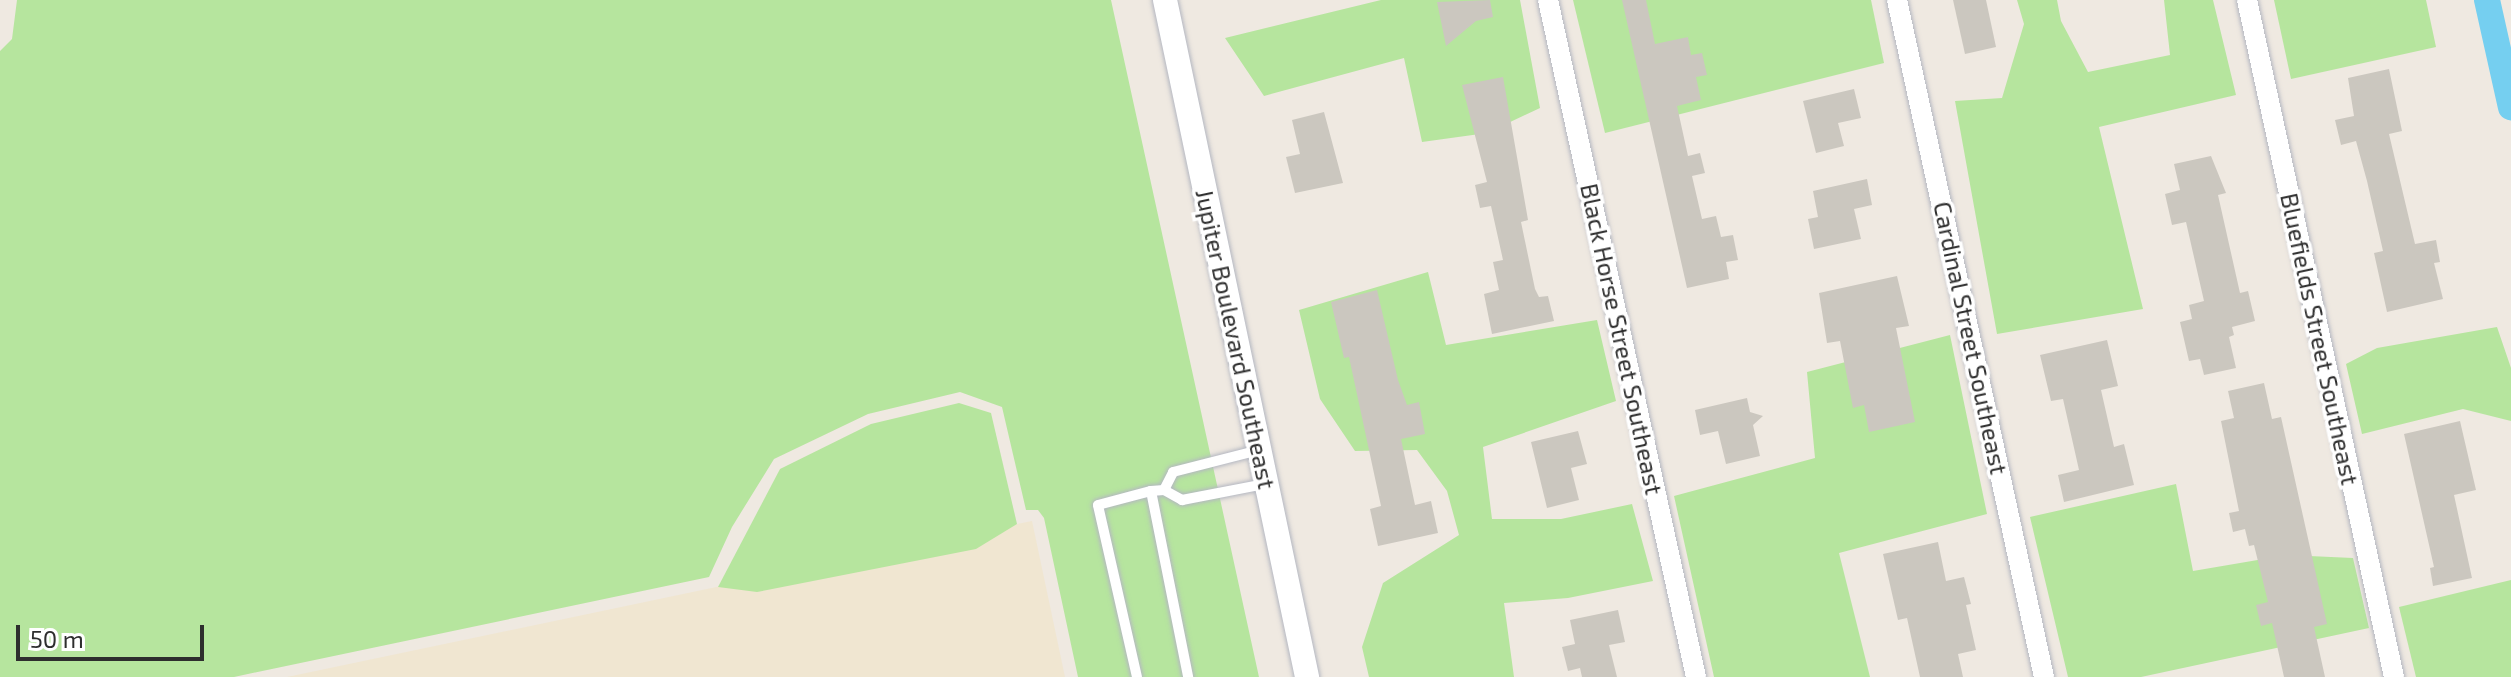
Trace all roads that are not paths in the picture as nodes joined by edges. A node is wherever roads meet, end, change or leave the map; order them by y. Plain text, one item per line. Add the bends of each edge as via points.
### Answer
1 (1165, 0) edge
2 (1548, 0) edge
3 (1897, 0) edge
4 (2247, 0) edge
5 (1259, 450) junction
6 (1266, 484) junction
7 (1164, 490) junction
8 (1151, 491) junction
9 (1137, 677) edge
10 (1188, 677) edge
11 (1307, 677) edge
12 (1696, 677) edge
13 (2044, 677) edge
14 (2394, 677) edge

1 - 5 street, Jupiter Boulevard Southeast
2 - 12 street, Black Horse Street Southeast
3 - 13 street, Cardinal Street Southeast
4 - 14 street, Bluefields Street Southeast
5 - 6 street, Jupiter Boulevard Southeast
5 - 7 lane via 1173,472
6 - 7 lane via 1182,500
6 - 11 street, Jupiter Boulevard Southeast
7 - 8 lane
8 - 9 lane via 1098,505
8 - 10 lane

